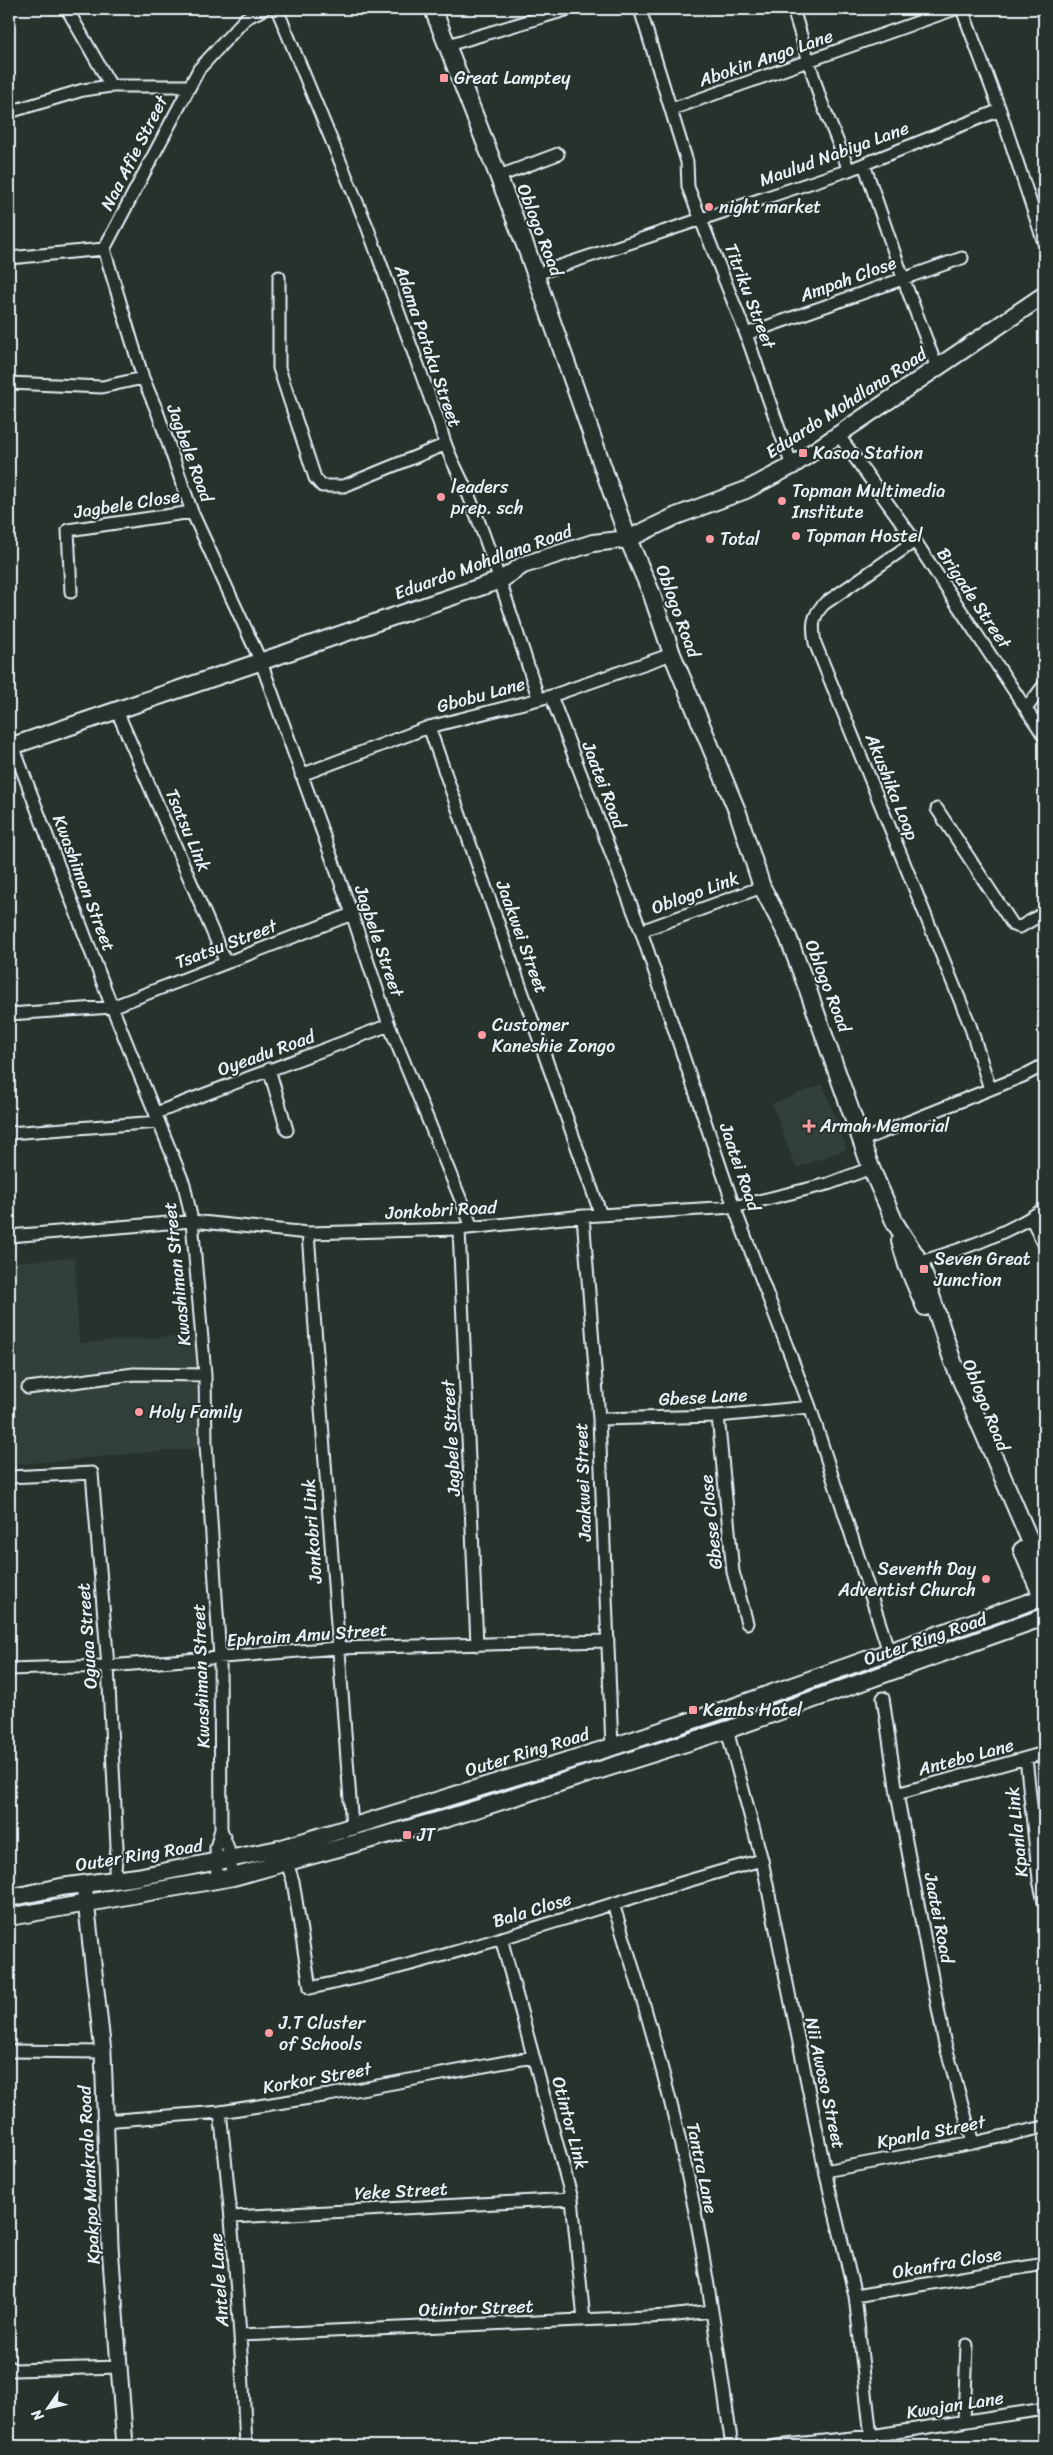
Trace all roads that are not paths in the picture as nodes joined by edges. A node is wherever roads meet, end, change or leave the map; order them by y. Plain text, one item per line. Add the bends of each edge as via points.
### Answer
1 (67, 9) edge
2 (264, 9) edge
3 (277, 9) edge
4 (433, 9) edge
5 (569, 9) edge
6 (640, 9) edge
7 (793, 9) edge
8 (955, 9) edge
9 (962, 9) edge
10 (448, 45) junction
11 (810, 62) junction
12 (111, 86) junction
13 (188, 86) junction
14 (672, 109) junction
15 (1000, 110) junction
16 (9, 112) edge
17 (558, 154) dead end
18 (864, 164) junction
19 (849, 170) junction
20 (498, 176) junction
21 (702, 219) junction
22 (1044, 243) edge
23 (104, 249) junction
24 (9, 258) edge
25 (962, 258) dead end
26 (536, 274) junction
27 (279, 277) dead end
28 (903, 278) junction
29 (1044, 295) edge
30 (746, 334) junction
31 (938, 368) junction
32 (143, 378) junction
33 (9, 383) edge
34 (837, 433) junction
35 (444, 445) junction
36 (792, 466) junction
37 (192, 512) junction
38 (628, 539) junction
39 (915, 541) junction
40 (501, 580) junction
41 (71, 592) dead end
42 (672, 654) junction
43 (261, 662) junction
44 (1044, 685) edge
45 (551, 696) junction
46 (538, 697) junction
47 (1026, 708) junction
48 (117, 711) junction
49 (429, 727) junction
50 (1044, 736) edge
51 (11, 747) edge
52 (301, 775) junction
53 (936, 809) dead end
54 (762, 887) junction
55 (1044, 913) edge
56 (352, 914) junction
57 (641, 931) junction
58 (226, 963) junction
59 (112, 1007) junction
60 (9, 1014) edge
61 (389, 1025) junction
62 (1044, 1065) edge
63 (268, 1069) junction
64 (990, 1089) junction
65 (157, 1118) junction
66 (287, 1130) dead end
67 (9, 1133) edge
68 (863, 1140) junction
69 (870, 1168) junction
70 (734, 1207) junction
71 (1044, 1209) edge
72 (601, 1215) junction
73 (583, 1216) junction
74 (1031, 1218) junction
75 (192, 1222) junction
76 (472, 1227) junction
77 (459, 1229) junction
78 (308, 1233) junction
79 (9, 1236) edge
80 (1044, 1244) edge
81 (913, 1264) junction
82 (205, 1375) junction
83 (28, 1388) dead end
84 (810, 1407) junction
85 (718, 1416) junction
86 (599, 1419) junction
87 (9, 1477) edge
88 (1044, 1573) edge
89 (1044, 1598) edge
90 (1044, 1618) edge
91 (748, 1623) dead end
92 (607, 1641) junction
93 (477, 1645) junction
94 (338, 1648) junction
95 (889, 1652) junction
96 (220, 1658) junction
97 (108, 1666) junction
98 (9, 1669) edge
99 (883, 1698) dead end
100 (727, 1730) junction
101 (612, 1747) junction
102 (1044, 1753) edge
103 (1026, 1758) junction
104 (897, 1794) junction
105 (352, 1827) junction
106 (223, 1860) junction
107 (762, 1860) junction
108 (287, 1863) junction
109 (225, 1878) junction
110 (118, 1880) junction
111 (84, 1884) junction
112 (9, 1898) edge
113 (1044, 1902) edge
114 (87, 1903) junction
115 (612, 1904) junction
116 (9, 1917) edge
117 (501, 1938) junction
118 (9, 2051) edge
119 (103, 2052) junction
120 (533, 2057) junction
121 (220, 2112) junction
122 (104, 2121) junction
123 (1044, 2127) edge
124 (973, 2143) junction
125 (825, 2171) junction
126 (572, 2199) junction
127 (232, 2217) junction
128 (1044, 2264) edge
129 (855, 2296) junction
130 (711, 2311) junction
131 (584, 2320) junction
132 (241, 2335) junction
133 (967, 2345) dead end
134 (9, 2367) edge
135 (120, 2367) junction
136 (1044, 2409) edge
137 (964, 2422) junction
138 (872, 2441) edge
139 (125, 2446) edge
140 (246, 2446) edge
141 (732, 2446) edge
142 (776, 2446) edge

1 - 12 street
2 - 13 street, Naa Afie Street via 246,18 225,39
3 - 35 street, Adama Pataku Street via 368,226 440,425
4 - 10 main road, Oblogo Road
5 - 10 street
6 - 14 street, Titriku Street
7 - 11 street
8 - 11 street, Abokin Ango Lane
9 - 15 street
10 - 20 main road, Oblogo Road
11 - 14 street, Abokin Ango Lane
11 - 19 street via 820,98
12 - 13 street
12 - 16 street via 83,90
13 - 23 street, Naa Afie Street
14 - 21 street, Titriku Street via 687,162 686,180
15 - 18 street, Maulud Nabiya Lane
15 - 22 street
17 - 20 street
18 - 19 street, Maulud Nabiya Lane
18 - 28 street
19 - 21 street, Maulud Nabiya Lane
20 - 26 main road, Oblogo Road
21 - 26 street, Maulud Nabiya Lane
21 - 30 street, Titriku Street
23 - 24 street
23 - 32 street, Jagbele Road
25 - 28 street, Ampah Close
26 - 38 main road, Oblogo Road
27 - 35 street via 279,368 315,478 322,486 344,486
28 - 30 street, Ampah Close
28 - 31 street
29 - 31 main road, Eduardo Mohdlana Road
30 - 36 street, Titriku Street
31 - 34 main road, Eduardo Mohdlana Road
32 - 33 street via 102,387
32 - 37 street, Jagbele Road
34 - 36 main road, Eduardo Mohdlana Road
34 - 39 street, Brigade Street
35 - 40 street, Adama Pataku Street via 469,495
36 - 38 main road, Eduardo Mohdlana Road via 746,490 676,516
37 - 41 street, Jagbele Close via 68,530
37 - 43 street, Jagbele Road
38 - 40 main road, Eduardo Mohdlana Road via 593,543 523,565
38 - 42 main road, Oblogo Road via 652,592
39 - 47 street, Brigade Street
39 - 64 street, Akushika Loop via 824,604 816,612 812,630 970,1024
40 - 43 main road, Eduardo Mohdlana Road
40 - 46 street, Adama Pataku Street
42 - 45 street, Gbobu Lane
42 - 54 main road, Oblogo Road via 738,813
43 - 48 main road, Eduardo Mohdlana Road
43 - 52 street, Jagbele Street
44 - 47 street
45 - 46 street, Gbobu Lane
45 - 57 street, Jaatei Road
46 - 49 street, Gbobu Lane
47 - 50 street, Brigade Street
48 - 51 main road, Eduardo Mohdlana Road
48 - 58 street, Tsatsu Link
49 - 52 street, Gbobu Lane
49 - 72 street, Jaakwei Street
51 - 59 street, Kwashiman Street
52 - 56 street, Jagbele Street
53 - 55 street via 1013,925 1020,927
54 - 57 street, Oblogo Link
54 - 68 main road, Oblogo Road via 794,955
56 - 58 street, Tsatsu Street
56 - 61 street, Jagbele Street
57 - 70 street, Jaatei Road
58 - 59 street, Tsatsu Street
59 - 60 street, Tsatsu Street
59 - 65 street, Kwashiman Street
61 - 63 street, Oyeadu Road
61 - 76 street, Jagbele Street
62 - 64 street
63 - 65 street, Oyeadu Road
63 - 66 street
64 - 68 street
65 - 67 street, Oyeadu Road
65 - 75 street, Kwashiman Street via 184,1184
68 - 69 main road, Oblogo Road
69 - 70 street, Jonkobri Road via 828,1184
69 - 81 main road, Oblogo Road
70 - 72 street, Jonkobri Road
70 - 84 street, Jaatei Road
71 - 74 street
72 - 73 street, Jonkobri Road
73 - 76 street, Jonkobri Road
73 - 86 street, Jaakwei Street
74 - 80 street
74 - 81 street via 982,1240
75 - 78 street, Jonkobri Road
75 - 79 street, Jonkobri Road
75 - 82 street, Kwashiman Street
76 - 77 street, Jonkobri Road
77 - 78 street, Jonkobri Road
77 - 93 street, Jagbele Street
78 - 94 street, Jonkobri Link
81 - 88 main road, Oblogo Road
81 - 89 main road, Oblogo Road via 929,1316
82 - 83 street via 134,1374
82 - 96 street, Kwashiman Street via 206,1444
84 - 85 street, Gbese Lane
84 - 95 street, Jaatei Road
85 - 86 street, Gbese Lane
85 - 91 street, Gbese Close via 734,1572
86 - 92 street, Jaakwei Street
87 - 97 street, Oguaa Street via 92,1473
89 - 95 main road, Outer Ring Road
90 - 100 main road, Outer Ring Road
92 - 93 street, Ephraim Amu Street
92 - 101 street, Jaakwei Street
93 - 94 street, Ephraim Amu Street
94 - 96 street, Ephraim Amu Street
94 - 105 street, Jonkobri Link
95 - 101 main road, Outer Ring Road
96 - 97 street, Ephraim Amu Street
96 - 106 street, Kwashiman Street
97 - 98 street, Ephraim Amu Street
97 - 110 street, Oguaa Street via 117,1847 115,1870
99 - 104 street, Jaatei Road
100 - 107 street, Nii Awoso Street
100 - 108 main road, Outer Ring Road via 448,1818
101 - 105 main road, Outer Ring Road
102 - 103 street, Antebo Lane
103 - 104 street, Antebo Lane
103 - 113 street, Kpanla Link
104 - 124 street, Jaatei Road via 944,2040
105 - 106 main road, Outer Ring Road via 279,1849
106 - 109 street, Kwashiman Street
106 - 110 main road, Outer Ring Road
107 - 115 street, Bala Close
107 - 125 street, Nii Awoso Street
108 - 109 main road, Outer Ring Road
108 - 117 street, Bala Close via 293,1881 310,1988
109 - 114 main road, Outer Ring Road
110 - 111 main road, Outer Ring Road
111 - 112 main road, Outer Ring Road
111 - 114 street, Kpakpo Mankralo Road
114 - 116 main road, Outer Ring Road
114 - 119 street, Kpakpo Mankralo Road
115 - 117 street, Bala Close
115 - 130 street, Tantra Lane via 663,2074 694,2207
117 - 120 street, Otintor Link
118 - 119 street
119 - 122 street, Kpakpo Mankralo Road
120 - 121 street, Korkor Street
120 - 126 street, Otintor Link
121 - 122 street, Korkor Street
121 - 127 street, Antele Lane
122 - 135 street, Kpakpo Mankralo Road
123 - 124 street, Kpanla Street
124 - 125 street, Kpanla Street
125 - 129 street, Nii Awoso Street
126 - 127 street, Yeke Street
126 - 131 street, Otintor Link
127 - 132 street, Antele Lane
128 - 129 street, Okanfra Close
129 - 138 street, Nii Awoso Street
130 - 131 street, Otintor Street
130 - 141 street, Tantra Lane
131 - 132 street, Otintor Street
132 - 140 street, Antele Lane
133 - 137 street
134 - 135 street via 14,2370
135 - 139 street, Kpakpo Mankralo Road
136 - 137 street, Kwajan Lane
137 - 138 street, Kwajan Lane
138 - 142 street, Kwajan Lane

